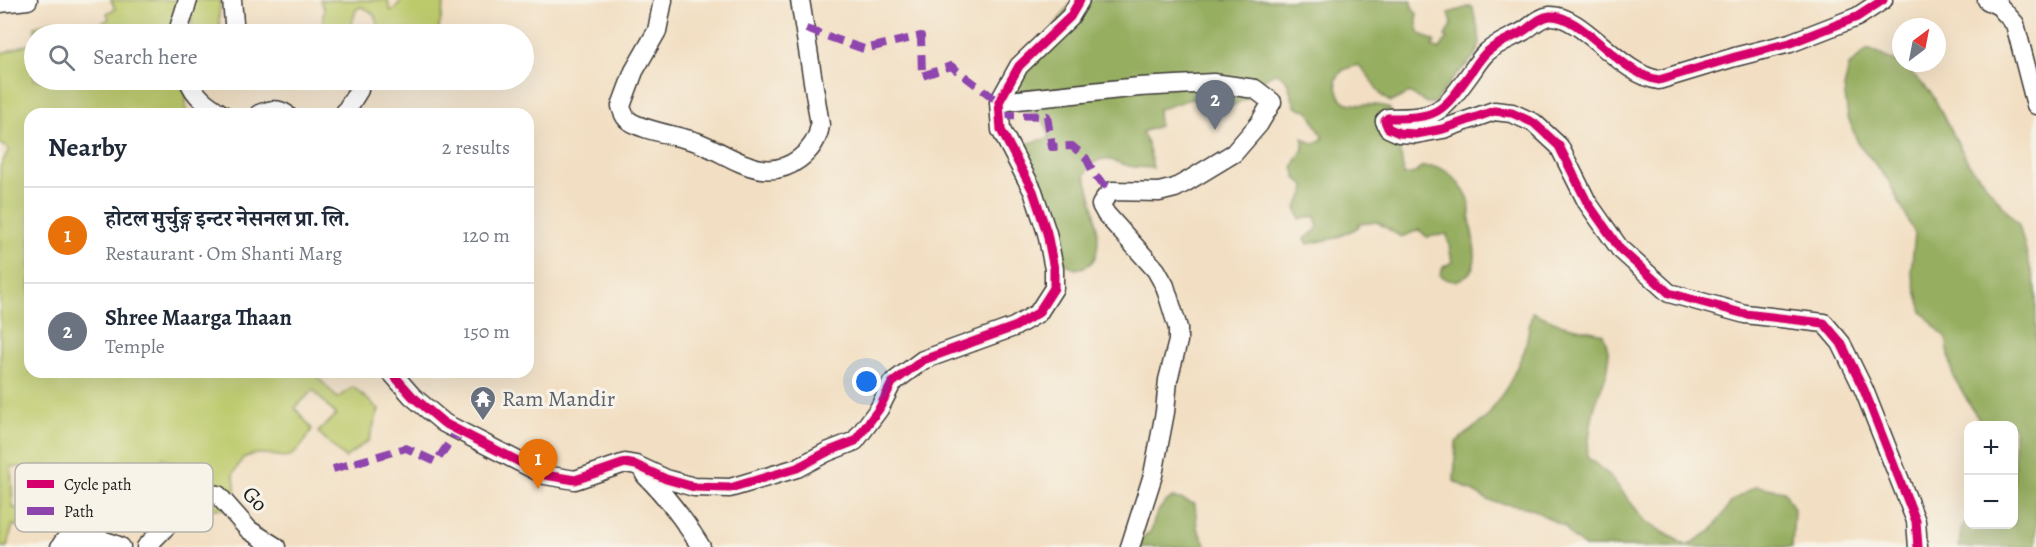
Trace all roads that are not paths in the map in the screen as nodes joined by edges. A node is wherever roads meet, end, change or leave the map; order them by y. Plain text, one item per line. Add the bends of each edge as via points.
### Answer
1 (28, 0) edge
2 (188, 0) edge
3 (232, 0) edge
4 (663, 0) edge
5 (800, 0) edge
6 (1080, 0) edge
7 (1883, 0) edge
8 (1987, 0) edge
9 (0, 3) edge
10 (180, 24) edge
11 (234, 24) edge
12 (195, 90) edge
13 (358, 90) edge
14 (999, 102) junction
15 (2036, 105) edge
16 (212, 108) edge
17 (348, 108) edge
18 (396, 378) edge
19 (636, 465) junction
20 (213, 494) edge
21 (161, 532) edge
22 (60, 547) edge
23 (121, 547) edge
24 (146, 547) edge
25 (276, 547) edge
26 (701, 547) edge
27 (1130, 547) edge
28 (1918, 547) edge

1 - 9 street
2 - 10 street
3 - 11 street
4 - 5 street via 657,31 634,71 621,106 627,118 710,147 758,169 780,168 795,162 813,147 819,136
6 - 14 street via 1070,17 1019,66
7 - 28 street via 1857,17 1790,43 1659,80 1628,67 1572,22 1549,16 1486,52 1446,107 1419,118 1385,121 1388,128 1399,133 1416,134 1494,111 1512,113 1534,123 1559,146 1587,202 1620,249 1670,293 1745,314 1824,323 1841,343 1864,390 1916,521
8 - 15 street via 1999,6 2015,24
12 - 16 street
13 - 17 street
14 - 19 street via 1001,130 1033,191 1054,269 1054,288 1038,313 1014,327 923,360 892,383 879,409 855,441 797,468 730,488 694,486
14 - 27 street via 1213,83 1255,89 1272,102 1234,153 1175,189 1112,191 1101,205 1156,270 1178,328 1153,475
18 - 19 street via 444,423 545,475 576,480 625,463
19 - 26 street via 661,491
20 - 25 street, Go via 218,495 249,530
21 - 24 street, Go
22 - 23 street via 64,541 82,536

